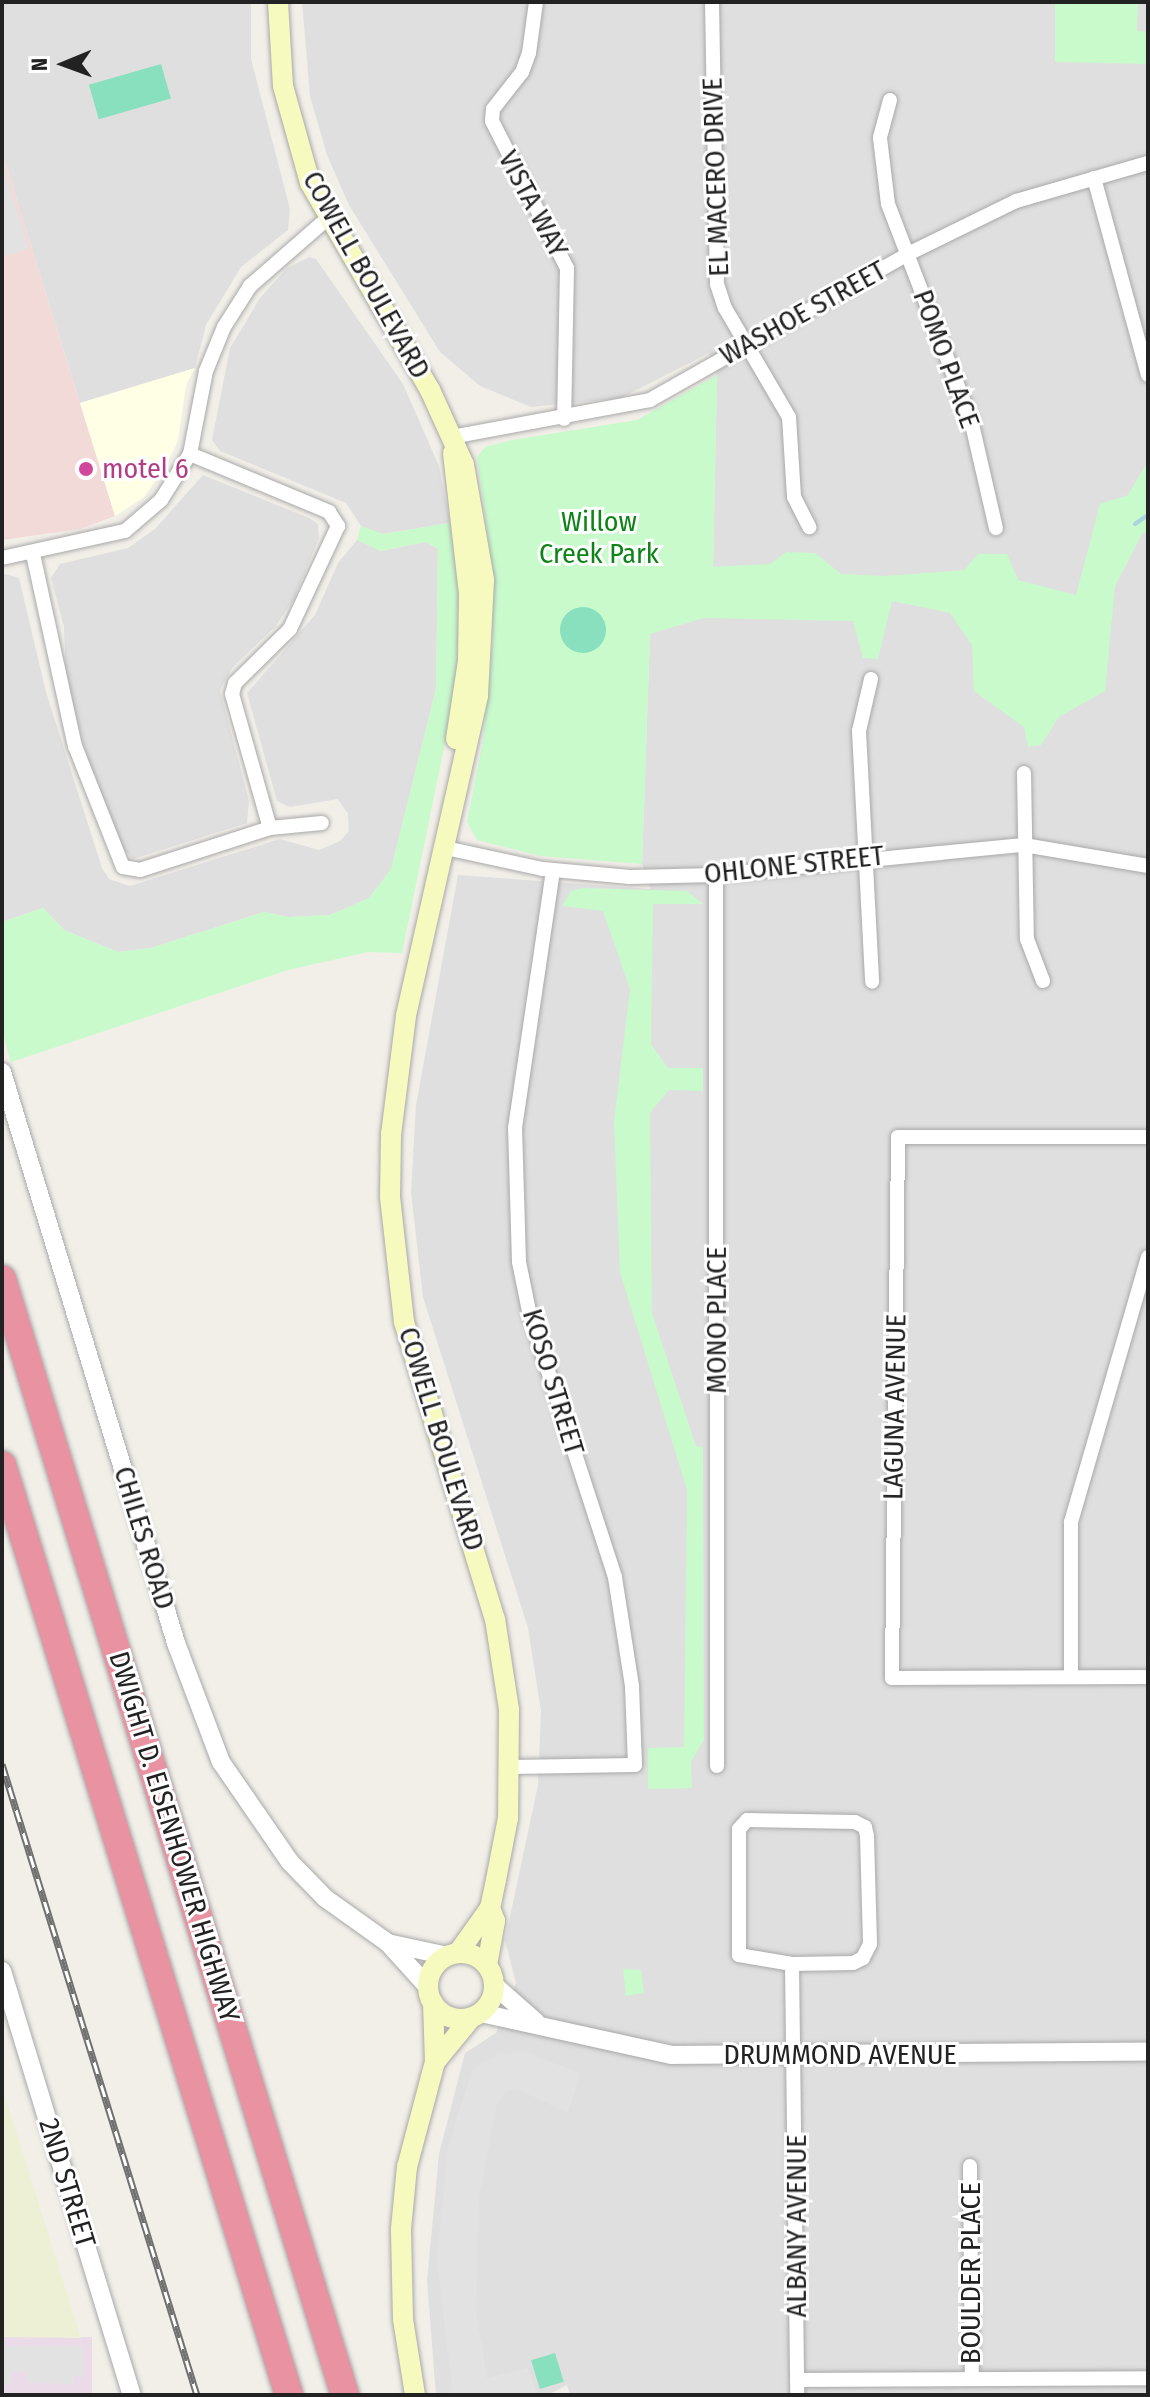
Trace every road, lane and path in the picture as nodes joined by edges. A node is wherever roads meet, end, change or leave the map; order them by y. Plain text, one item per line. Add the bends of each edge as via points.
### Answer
1 (278, 2) edge
2 (536, 2) edge
3 (712, 2) edge
4 (890, 100) dead end
5 (1148, 163) edge
6 (1094, 178) junction
7 (329, 217) junction
8 (906, 255) junction
9 (747, 344) junction
10 (1148, 375) edge
11 (564, 419) junction
12 (452, 443) junction
13 (190, 454) junction
14 (809, 527) dead end
15 (996, 528) dead end
16 (33, 554) junction
17 (2, 558) edge
18 (871, 679) dead end
19 (1024, 773) dead end
20 (322, 823) dead end
21 (270, 828) junction
22 (1024, 845) junction
23 (441, 847) junction
24 (867, 858) junction
25 (1148, 866) edge
26 (553, 871) junction
27 (716, 875) junction
28 (1043, 981) dead end
29 (872, 982) dead end
30 (2, 1072) edge
31 (1148, 1137) edge
32 (1148, 1257) edge
33 (2, 1279) edge
34 (2, 1465) edge
35 (1071, 1676) junction
36 (1148, 1677) edge
37 (717, 1766) dead end
38 (510, 1767) junction
39 (490, 1908) junction
40 (388, 1943) junction
41 (453, 1955) junction
42 (792, 1964) junction
43 (487, 1965) junction
44 (2, 1971) edge
45 (494, 1985) junction
46 (431, 1996) junction
47 (476, 2016) junction
48 (536, 2022) junction
49 (1148, 2052) edge
50 (794, 2057) junction
51 (435, 2062) junction
52 (970, 2166) dead end
53 (1148, 2378) edge
54 (972, 2379) junction
55 (797, 2387) edge
56 (132, 2395) edge
57 (289, 2395) edge
58 (345, 2395) edge
59 (415, 2395) edge

1 - 7 main road, COWELL BOULEVARD via 279,59 292,127 310,183
2 - 11 street, VISTA WAY via 522,72 493,109 492,121 567,268
3 - 9 street, EL MACERO DRIVE via 714,259 725,308
4 - 8 street, POMO PLACE via 880,138 882,171
5 - 6 street, WASHOE STREET
6 - 8 street, WASHOE STREET via 1016,201
6 - 10 street
7 - 12 main road, COWELL BOULEVARD via 390,317
7 - 13 street via 250,286 224,327 206,371
8 - 9 street, WASHOE STREET
8 - 15 street, POMO PLACE via 971,420
9 - 11 street, WASHOE STREET via 650,400
9 - 14 street, EL MACERO DRIVE via 789,417 794,497
11 - 12 street, WASHOE STREET
12 - 23 main road, COWELL BOULEVARD via 467,561 469,638
13 - 16 street via 161,500 125,531
13 - 21 street via 329,512 338,526 290,629 235,683 232,694
16 - 17 street
16 - 21 street via 75,746 123,867 140,870
18 - 24 street via 859,731
19 - 22 street
20 - 21 street
22 - 24 street, OHLONE STREET
22 - 25 street, OHLONE STREET
22 - 28 street via 1027,939
23 - 26 street, OHLONE STREET
23 - 38 main road, COWELL BOULEVARD via 396,1080 390,1197 395,1260 420,1386 495,1619 509,1709
24 - 27 street, OHLONE STREET
24 - 29 street
26 - 27 street, OHLONE STREET via 630,877
26 - 38 street, KOSO STREET via 515,1128 519,1262 530,1316 615,1577 632,1686 635,1765
27 - 37 street, MONO PLACE
30 - 40 street, CHILES ROAD via 198,1713 251,1812 290,1862 325,1898
31 - 35 street, LAGUNA AVENUE via 898,1137 892,1678
32 - 35 street via 1071,1522
33 - 58 highway, DWIGHT D. EISENHOWER HIGHWAY
34 - 57 highway, DWIGHT D. EISENHOWER HIGHWAY
35 - 36 street
38 - 39 main road, COWELL BOULEVARD via 508,1818
39 - 41 main road, COWELL BOULEVARD
39 - 43 main road, COWELL BOULEVARD via 495,1921
40 - 41 street
40 - 46 street
41 - 43 main road
41 - 46 main road via 432,1971
42 - 42 street via 853,1963 863,1958 870,1944 865,1827 798,1818 747,1820 739,1829 739,1955
42 - 50 street, ALBANY AVENUE
43 - 45 main road
44 - 56 street, 2ND STREET
45 - 47 main road
45 - 48 street, DRUMMOND AVENUE
46 - 47 main road via 449,2017
46 - 51 main road
47 - 48 street, DRUMMOND AVENUE
47 - 51 main road
48 - 50 street, DRUMMOND AVENUE via 672,2055
49 - 50 street, DRUMMOND AVENUE
50 - 55 street, ALBANY AVENUE
51 - 59 main road via 407,2167 401,2229 403,2319
52 - 54 street, BOULDER PLACE
53 - 54 street
54 - 55 street

